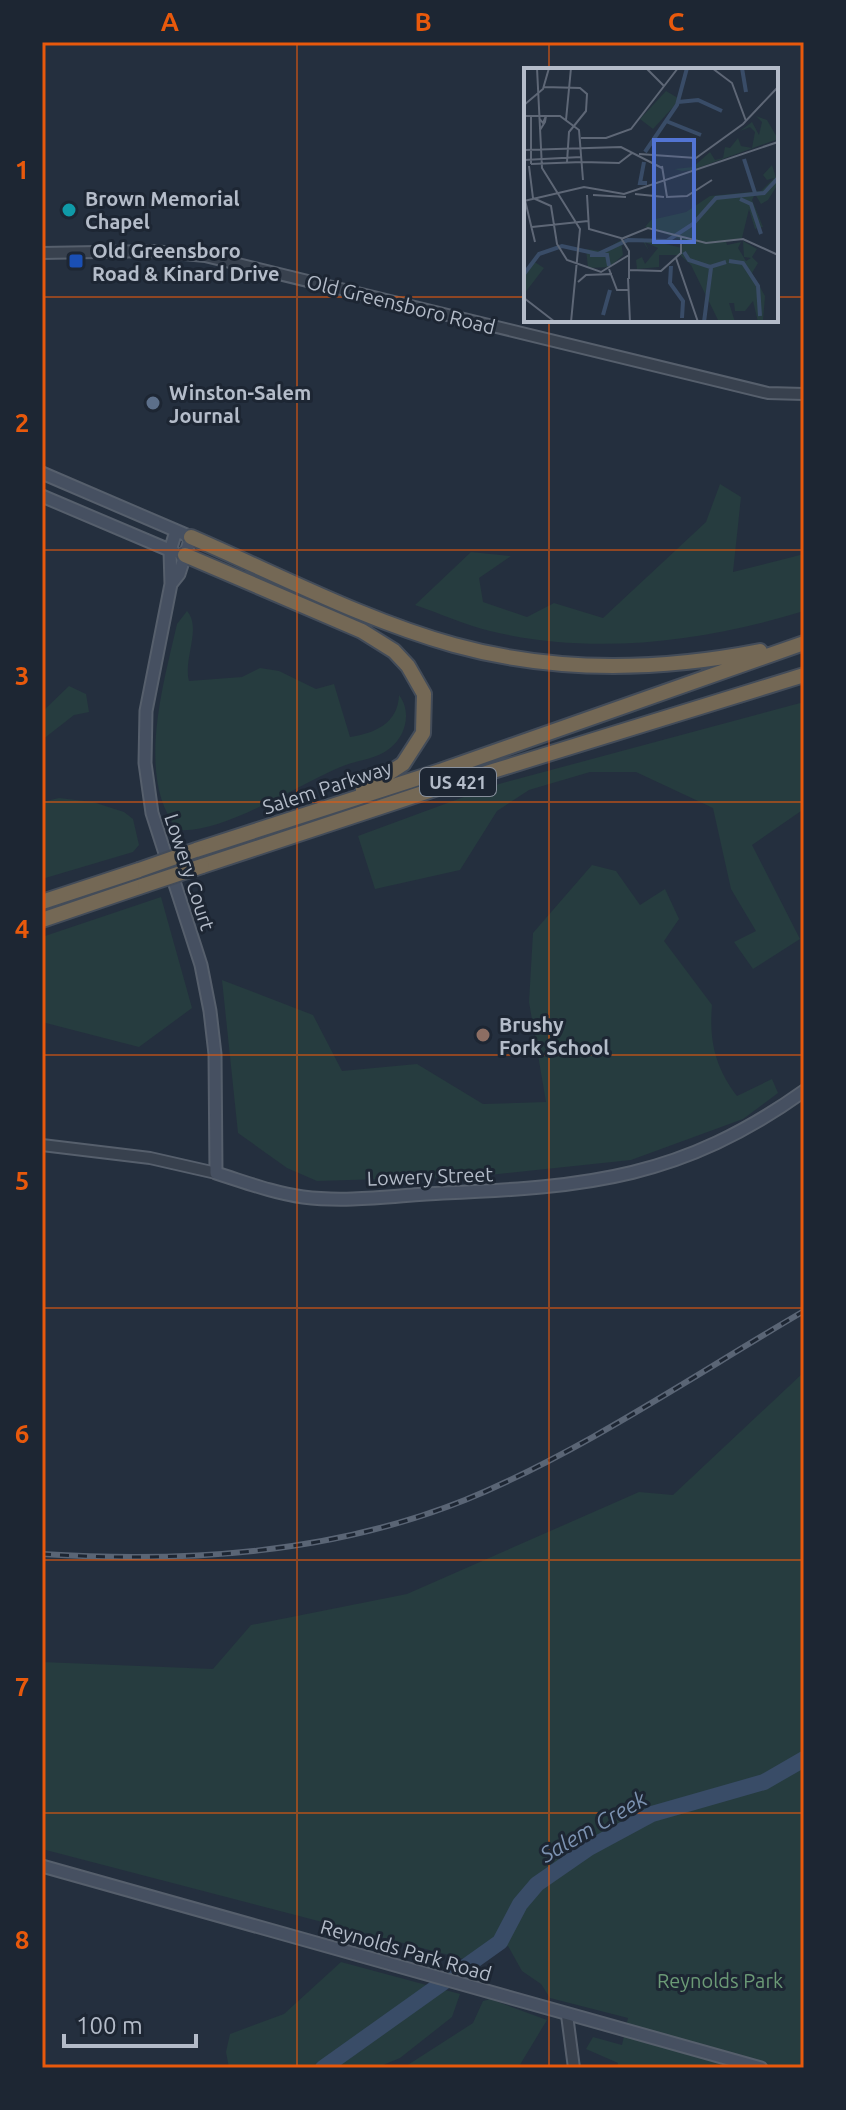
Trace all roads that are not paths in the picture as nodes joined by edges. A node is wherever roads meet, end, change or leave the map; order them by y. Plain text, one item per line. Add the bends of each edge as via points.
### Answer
1 (42, 253) edge
2 (804, 394) edge
3 (42, 473) edge
4 (42, 496) edge
5 (176, 531) junction
6 (191, 537) junction
7 (177, 553) junction
8 (804, 643) edge
9 (804, 675) edge
10 (804, 684) edge
11 (717, 704) junction
12 (342, 802) junction
13 (42, 902) edge
14 (42, 920) edge
15 (804, 1091) edge
16 (42, 1145) edge
17 (216, 1173) junction
18 (42, 1866) edge
19 (567, 2015) junction
20 (574, 2068) edge
21 (761, 2068) edge

1 - 2 street, Old Greensboro Road via 153,251 205,256 768,393
3 - 5 main road
4 - 7 main road
5 - 6 main road
5 - 7 main road, Lowery Court
6 - 7 main road, Lowery Court
6 - 8 highway via 421,634 514,658 576,666 661,665
7 - 12 highway via 362,631 394,651 415,674 425,703 419,742 395,770
7 - 17 main road, Lowery Court via 179,574 171,584 146,711 145,763 152,813 201,965 210,1011 216,1064
8 - 12 highway, Salem Parkway / US 421
9 - 11 highway, Salem Parkway / US 421
10 - 11 highway
11 - 14 highway, Salem Parkway / US 421, bridge via 441,787
12 - 13 highway, Salem Parkway / US 421, bridge
15 - 17 main road, Lowery Street via 715,1146 655,1169 586,1183 321,1198 280,1193
16 - 17 street, Lowery Street via 150,1158
18 - 19 main road, Reynolds Park Road
19 - 20 street
19 - 21 main road, Reynolds Park Road

